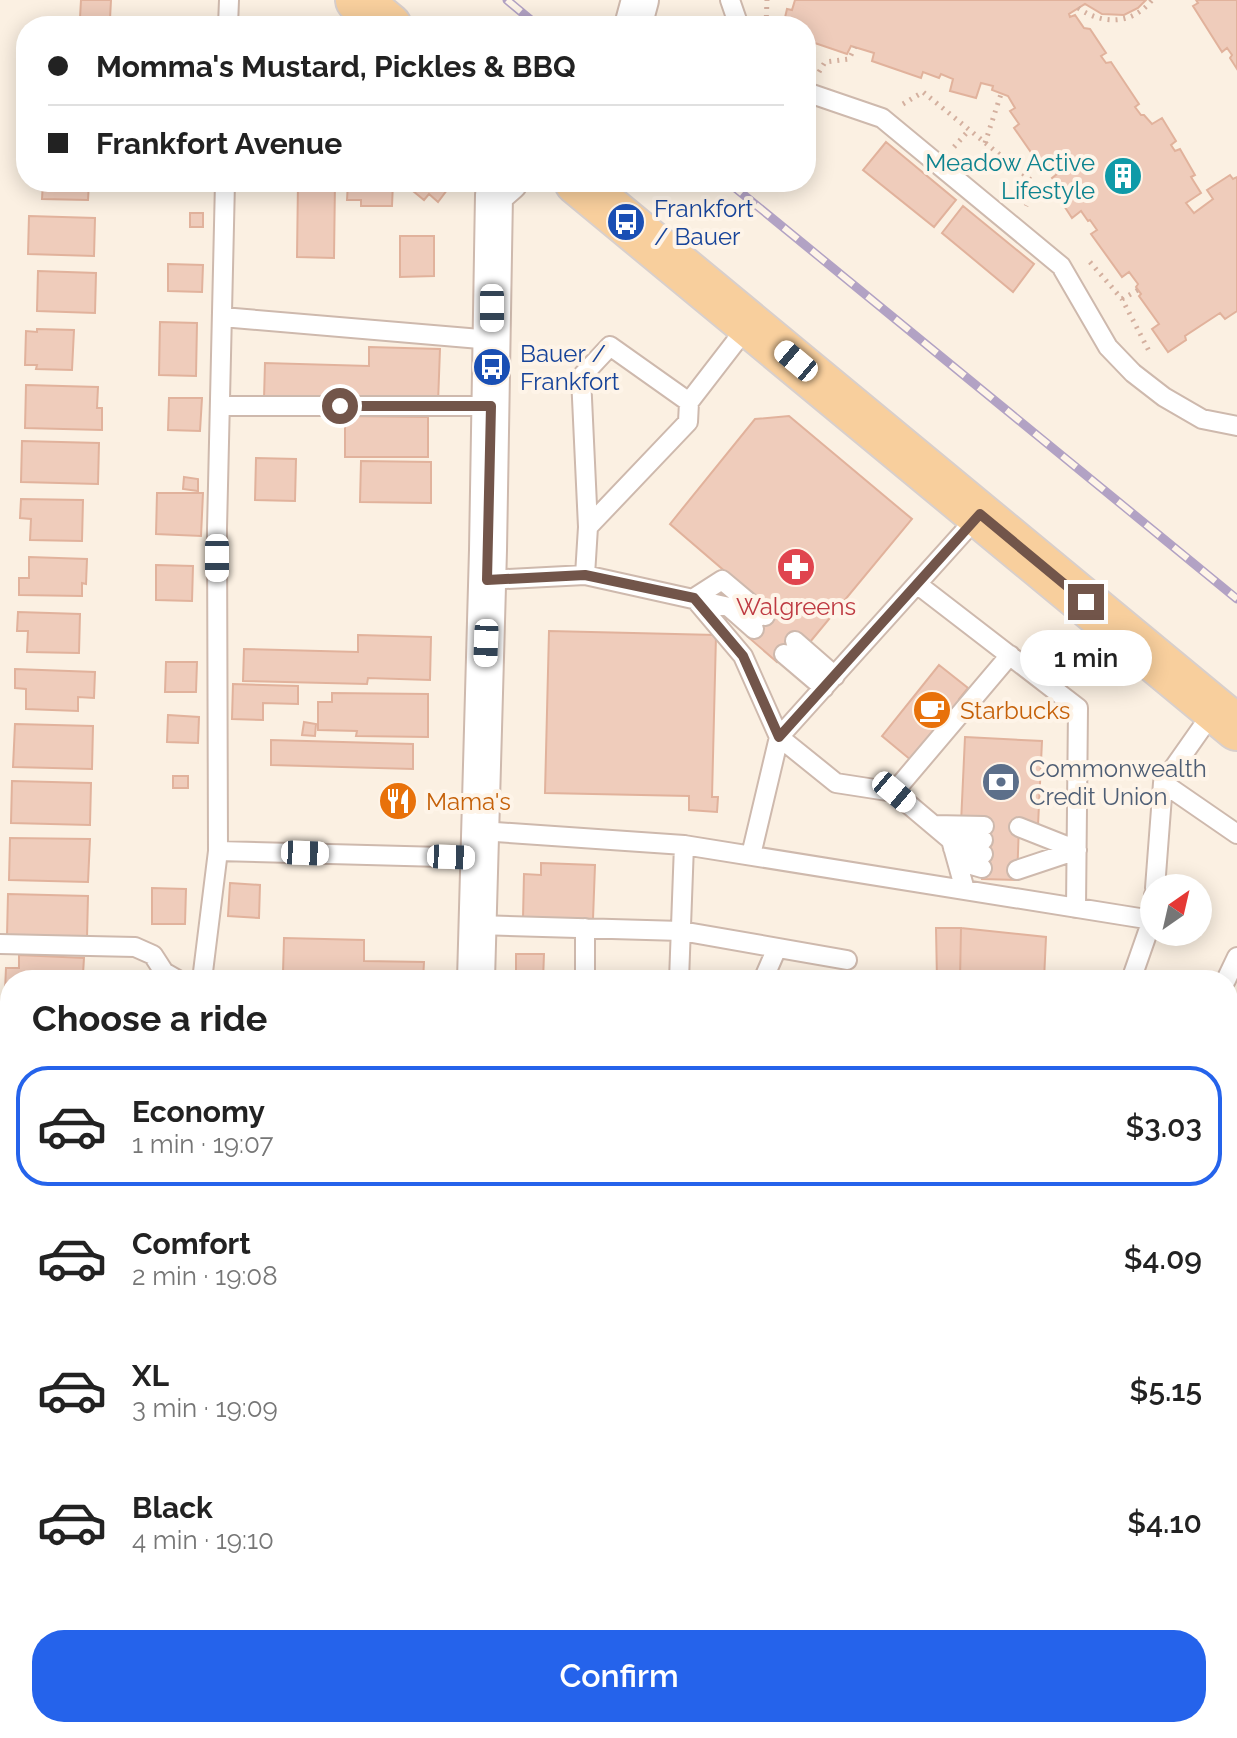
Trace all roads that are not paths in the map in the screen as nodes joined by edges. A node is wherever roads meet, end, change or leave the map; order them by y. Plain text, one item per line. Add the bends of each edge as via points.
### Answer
1 (358, 0) edge
2 (377, 16) edge
3 (816, 95) edge
4 (225, 192) edge
5 (497, 192) edge
6 (589, 192) edge
7 (222, 317) junction
8 (750, 323) junction
9 (492, 340) junction
10 (689, 402) junction
11 (220, 406) junction
12 (491, 406) junction
13 (1237, 426) edge
14 (980, 514) junction
15 (588, 527) junction
16 (585, 575) junction
17 (487, 580) junction
18 (917, 584) junction
19 (694, 598) junction
20 (760, 622) dead end
21 (790, 648) dead end
22 (1010, 655) junction
23 (829, 682) junction
24 (1226, 719) edge
25 (779, 737) junction
26 (1163, 783) junction
27 (894, 792) junction
28 (1237, 834) edge
29 (948, 843) junction
30 (480, 844) junction
31 (684, 845) junction
32 (1077, 850) junction
33 (218, 851) junction
34 (751, 855) junction
35 (1156, 874) edge
36 (965, 890) junction
37 (1076, 908) junction
38 (1140, 918) edge
39 (478, 925) junction
40 (585, 928) junction
41 (681, 931) junction
42 (0, 944) edge
43 (1143, 946) edge
44 (777, 948) junction
45 (847, 960) dead end
46 (163, 970) edge
47 (203, 970) edge
48 (476, 970) edge
49 (585, 970) edge
50 (679, 970) edge
51 (767, 970) edge
52 (1134, 970) edge

1 - 2 main road
3 - 13 lane via 882,118 1061,266 1108,347 1133,373 1202,419
4 - 7 lane
5 - 9 street
6 - 8 main road
7 - 9 lane
7 - 11 lane
8 - 10 lane
8 - 14 main road
9 - 12 street
10 - 15 lane via 688,422
10 - 15 lane via 610,346 581,377
11 - 12 lane
11 - 33 lane
12 - 17 street
14 - 18 lane
14 - 24 main road
15 - 16 lane
16 - 17 lane
16 - 19 lane
17 - 30 street
18 - 22 lane
18 - 23 lane
19 - 20 lane
19 - 25 lane via 743,656
21 - 23 lane
22 - 27 lane
22 - 32 lane via 1078,708
23 - 25 lane
24 - 26 lane
25 - 27 lane via 836,783
25 - 34 lane
26 - 28 lane
26 - 35 lane
27 - 29 lane
29 - 29 lane via 983,847
29 - 36 lane
30 - 31 lane
30 - 33 lane
30 - 39 street
31 - 34 lane
31 - 41 lane
32 - 32 lane via 1018,848
32 - 37 lane
33 - 47 lane
34 - 36 lane
36 - 37 lane
37 - 38 lane
39 - 40 lane
39 - 48 street
40 - 41 lane
40 - 49 lane
41 - 44 lane
41 - 50 lane
42 - 46 lane via 135,947 153,955
43 - 52 lane
44 - 45 lane
44 - 51 lane

